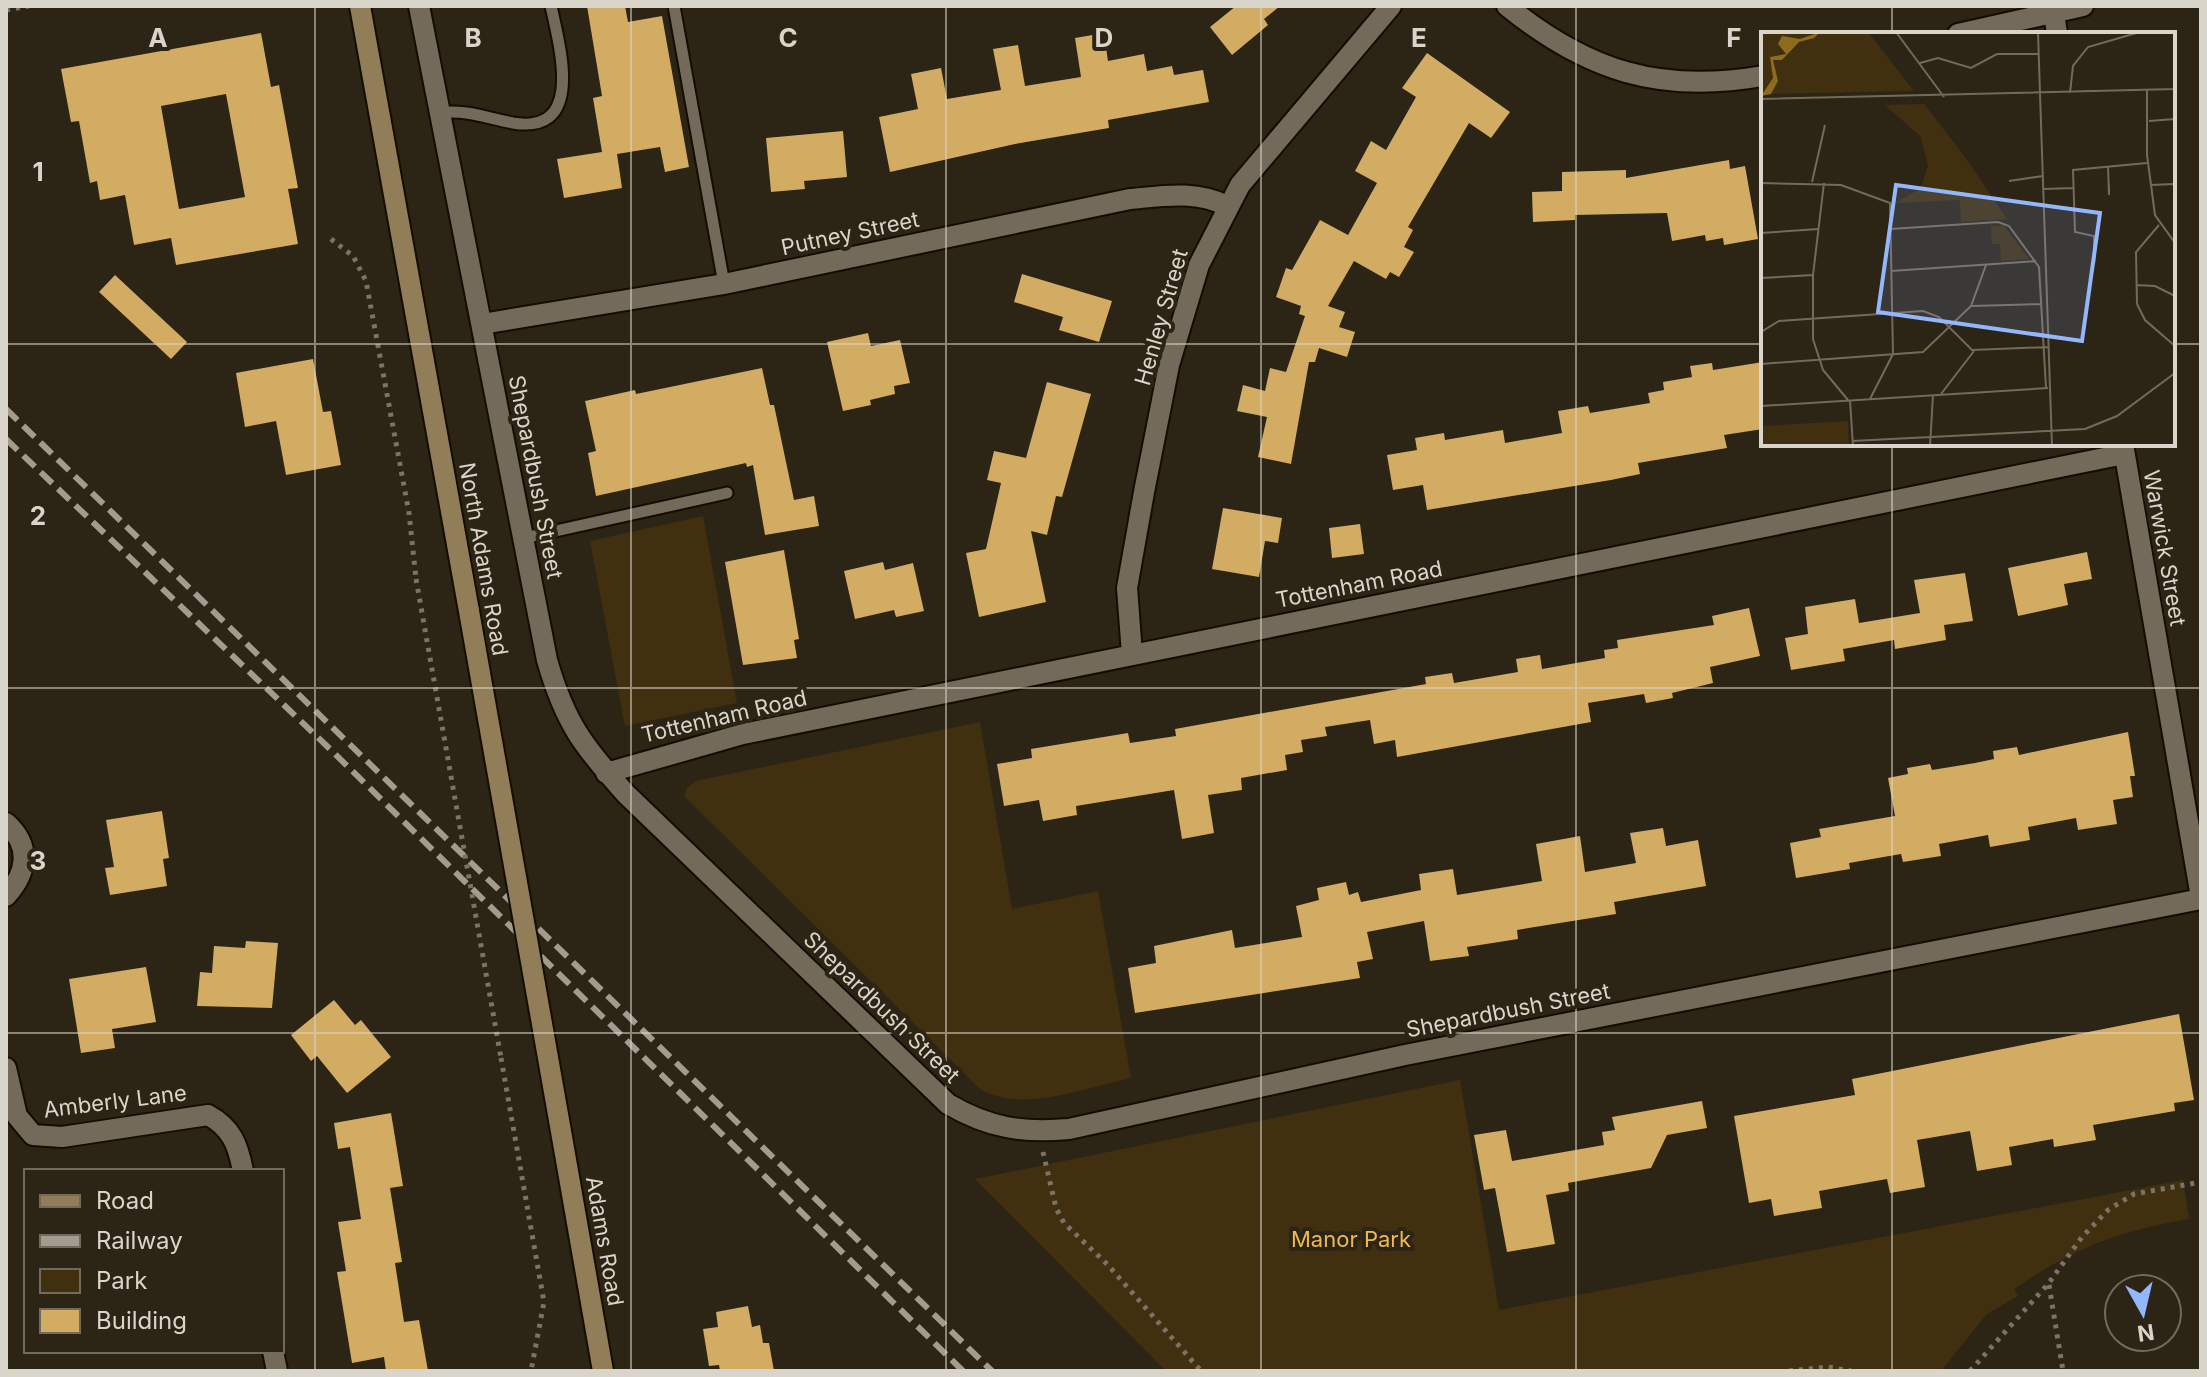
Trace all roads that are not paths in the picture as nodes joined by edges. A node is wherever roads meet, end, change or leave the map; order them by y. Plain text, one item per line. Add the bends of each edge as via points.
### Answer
1 (360, 6) edge
2 (419, 6) edge
3 (551, 6) edge
4 (674, 6) edge
5 (1391, 6) edge
6 (1507, 6) edge
7 (2083, 6) edge
8 (2053, 9) edge
9 (1966, 32) edge
10 (2057, 32) edge
11 (1761, 76) edge
12 (439, 113) junction
13 (1227, 206) junction
14 (724, 284) junction
15 (482, 324) junction
16 (2123, 449) edge
17 (727, 493) dead end
18 (524, 538) junction
19 (1132, 654) junction
20 (606, 773) junction
21 (6, 823) edge
22 (6, 896) edge
23 (2201, 898) edge
24 (6, 1068) edge
25 (559, 1120) joint
26 (242, 1169) edge
27 (603, 1371) edge

1 - 25 main road, North Adams Road, bridge
2 - 12 street, Shepardbush Street
3 - 12 lane via 563,98 552,116 536,124 458,111
4 - 14 lane
5 - 13 street, Henley Street
6 - 11 street via 1548,37 1612,70 1696,82
7 - 8 street
8 - 9 street
8 - 10 street
12 - 15 street, Shepardbush Street
13 - 14 street, Putney Street via 1210,197 1130,199
13 - 19 street, Henley Street via 1199,265 1169,365 1127,588
14 - 15 street, Putney Street
15 - 18 street, Shepardbush Street
16 - 19 street, Tottenham Road
16 - 23 street, Warwick Street
17 - 18 lane
18 - 20 street, Shepardbush Street via 556,691 573,732
19 - 20 street, Tottenham Road via 743,734
20 - 23 street, Shepardbush Street via 948,1104 1014,1131 1069,1129 1436,1048
21 - 22 street via 23,846 25,861 21,877
24 - 26 street, Amberly Lane via 17,1116 33,1135 62,1137 208,1115 225,1124
25 - 27 main road, Adams Road

